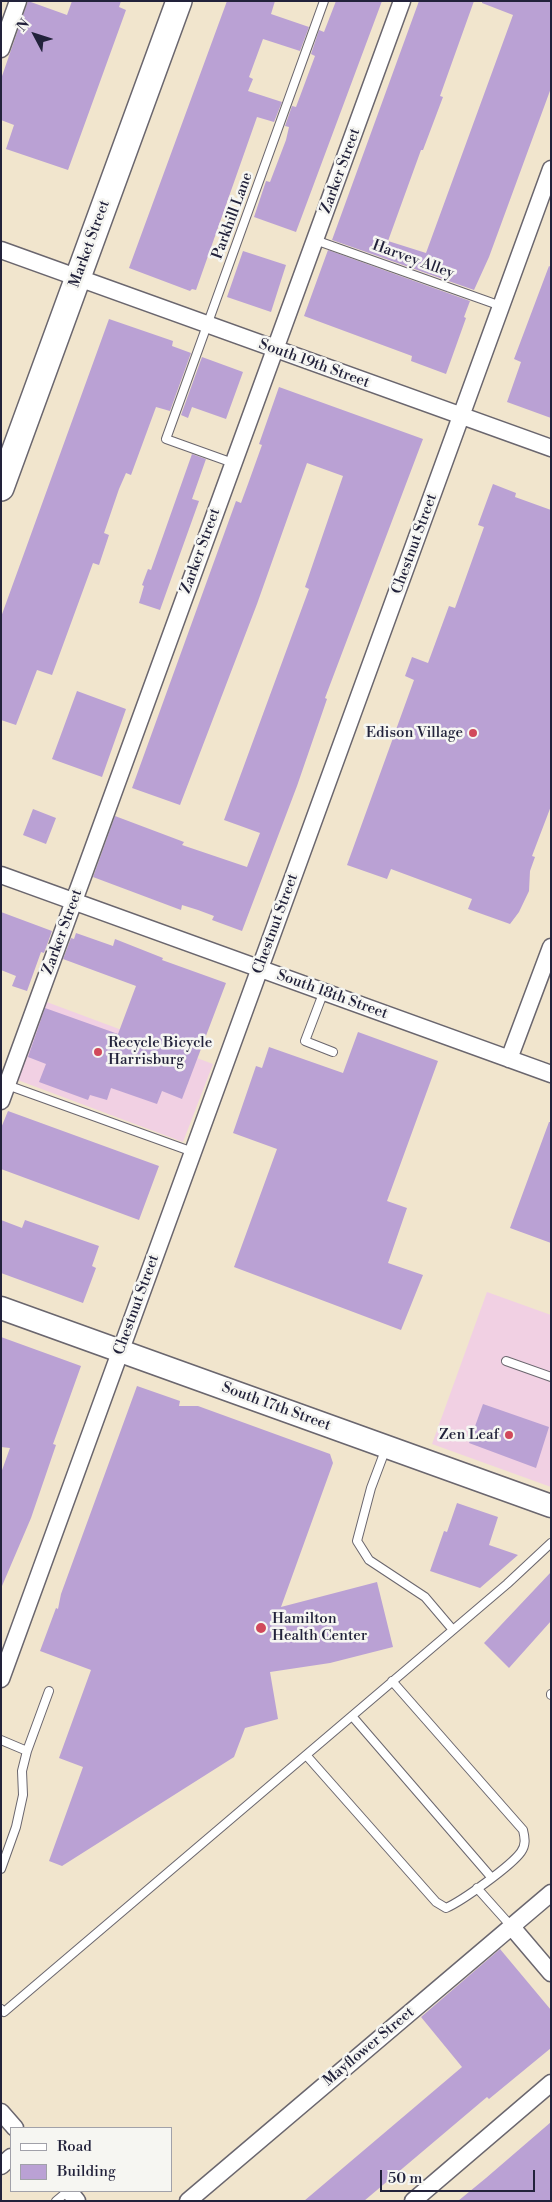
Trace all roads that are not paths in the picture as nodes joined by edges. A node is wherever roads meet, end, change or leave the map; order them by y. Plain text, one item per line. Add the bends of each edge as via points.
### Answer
1 (18, 1) edge
2 (179, 1) edge
3 (324, 1) edge
4 (402, 1) edge
5 (1, 49) edge
6 (551, 170) edge
7 (316, 240) junction
8 (1, 250) edge
9 (78, 278) junction
10 (501, 306) junction
11 (208, 325) junction
12 (275, 349) junction
13 (461, 417) junction
14 (551, 448) edge
15 (233, 463) junction
16 (1, 488) edge
17 (1, 874) edge
18 (74, 901) junction
19 (551, 947) edge
20 (260, 968) junction
21 (324, 992) junction
22 (333, 1052) dead end
23 (510, 1059) junction
24 (551, 1074) edge
25 (7, 1085) junction
26 (1, 1101) edge
27 (193, 1152) junction
28 (1, 1308) edge
29 (121, 1351) junction
30 (506, 1361) dead end
31 (551, 1377) edge
32 (386, 1447) junction
33 (551, 1506) edge
34 (551, 1543) edge
35 (453, 1630) junction
36 (1, 1679) edge
37 (392, 1681) junction
38 (49, 1691) dead end
39 (352, 1716) junction
40 (1, 1740) edge
41 (26, 1751) junction
42 (306, 1755) junction
43 (1, 1869) edge
44 (491, 1877) junction
45 (477, 1888) junction
46 (551, 1893) edge
47 (511, 1926) junction
48 (551, 1973) edge
49 (3, 2011) edge
50 (551, 2083) edge
51 (1, 2112) edge
52 (14, 2127) edge
53 (67, 2192) edge
54 (56, 2201) edge
55 (188, 2201) edge
56 (412, 2201) edge

1 - 5 street
2 - 9 main road, Market Street
3 - 11 lane, Parkhill Lane
4 - 7 street, Zarker Street
6 - 10 street, Chestnut Street
7 - 10 lane, Harvey Alley
7 - 12 street, Zarker Street
8 - 9 street, South 19th Street
9 - 11 street, South 19th Street
9 - 16 main road, Market Street
10 - 13 street, Chestnut Street
11 - 12 street, South 19th Street
11 - 15 lane, Parkhill Lane via 166,439
12 - 13 street, South 19th Street
12 - 15 street, Zarker Street
13 - 14 street, South 19th Street
13 - 20 street, Chestnut Street
15 - 18 street, Zarker Street
17 - 18 street, South 18th Street
18 - 20 street, South 18th Street
18 - 25 street, Zarker Street
19 - 23 street
20 - 21 street, South 18th Street
20 - 27 street, Chestnut Street
21 - 22 lane via 304,1040
21 - 23 street, South 18th Street
23 - 24 street, South 18th Street
25 - 26 street, Zarker Street
25 - 27 lane
27 - 29 street, Chestnut Street
28 - 29 main road, South 17th Street
29 - 32 main road, South 17th Street
29 - 36 street, Chestnut Street
30 - 31 lane
32 - 33 main road, South 17th Street
32 - 35 lane via 371,1488 358,1541 369,1560 425,1597
34 - 35 lane
35 - 37 lane
37 - 39 lane
37 - 44 lane via 523,1830 526,1842 521,1852
38 - 41 lane
39 - 42 lane
39 - 44 lane
40 - 41 lane
41 - 43 lane via 22,1771 23,1795
42 - 45 lane via 436,1902 446,1908
42 - 49 lane
44 - 45 lane
45 - 47 lane
46 - 47 street, Mayflower Street
47 - 48 street
47 - 55 street, Mayflower Street
50 - 56 street
51 - 52 street
53 - 54 lane

